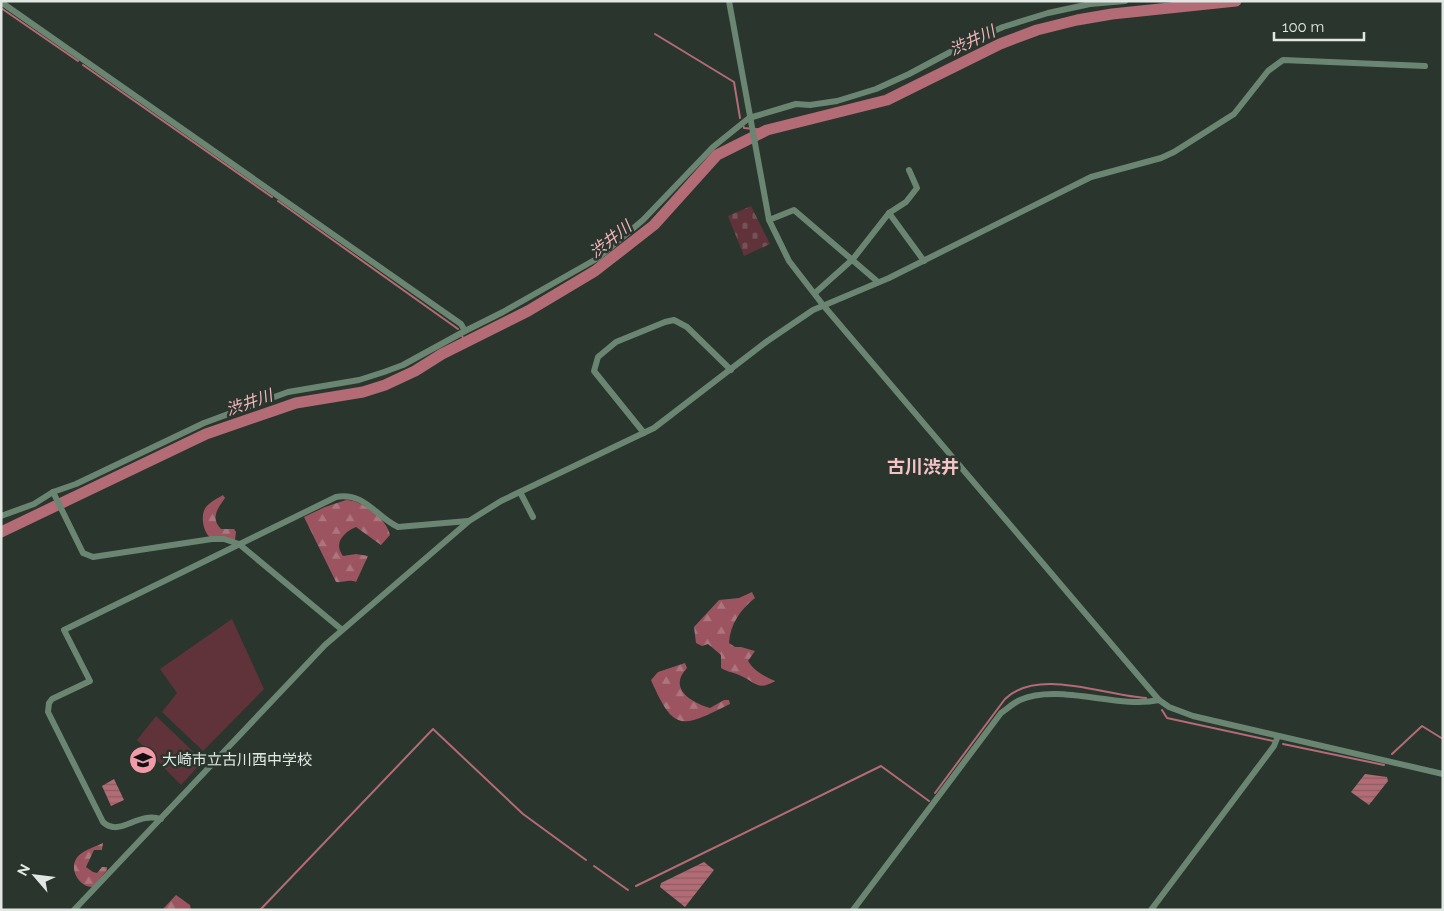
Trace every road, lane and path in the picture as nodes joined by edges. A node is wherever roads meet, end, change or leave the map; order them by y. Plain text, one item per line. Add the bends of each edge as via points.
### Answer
1 (729, 1) edge
2 (1125, 1) edge
3 (1, 2) edge
4 (1425, 66) dead end
5 (749, 120) junction
6 (909, 170) dead end
7 (889, 213) junction
8 (769, 220) junction
9 (851, 260) junction
10 (924, 261) junction
11 (878, 282) junction
12 (814, 293) junction
13 (823, 305) junction
14 (465, 330) junction
15 (731, 370) junction
16 (644, 433) junction
17 (520, 492) junction
18 (54, 494) junction
19 (1, 516) edge
20 (533, 517) dead end
21 (469, 521) junction
22 (239, 544) junction
23 (341, 629) junction
24 (1159, 700) junction
25 (1278, 736) junction
26 (1443, 774) edge
27 (161, 819) junction
28 (74, 910) edge
29 (853, 910) edge
30 (1151, 910) edge

1 - 5 street
2 - 5 street via 1090,4 1003,27 876,89 837,101 796,104
3 - 14 street via 461,324
4 - 10 street via 1283,60 1268,71 1234,114 1174,152 1091,177
5 - 8 street
5 - 14 street via 720,141 643,220 598,258 504,312
6 - 7 street via 917,188 906,202
7 - 9 street
7 - 10 street
8 - 9 street via 794,210
8 - 12 street via 789,261
9 - 11 street
9 - 12 street
10 - 11 street
11 - 13 street
12 - 13 street
13 - 15 street via 796,321
13 - 24 street
14 - 18 street via 403,365 359,380 270,397 187,430
15 - 16 street
15 - 16 street via 687,328 674,320 616,342 598,357 594,372
16 - 17 street
17 - 20 street
17 - 21 street
18 - 19 street
18 - 22 street via 84,553 93,557 212,539
21 - 22 street via 398,527 362,500 344,496
21 - 23 street
22 - 23 street
22 - 27 street via 64,630 90,681 52,699 48,712 103,822 116,828 144,817
23 - 27 street
24 - 25 street via 1181,712
24 - 29 street via 1135,702 1067,695 1039,696 1020,700 1001,713
25 - 26 street
25 - 30 street via 1274,746
27 - 28 street

